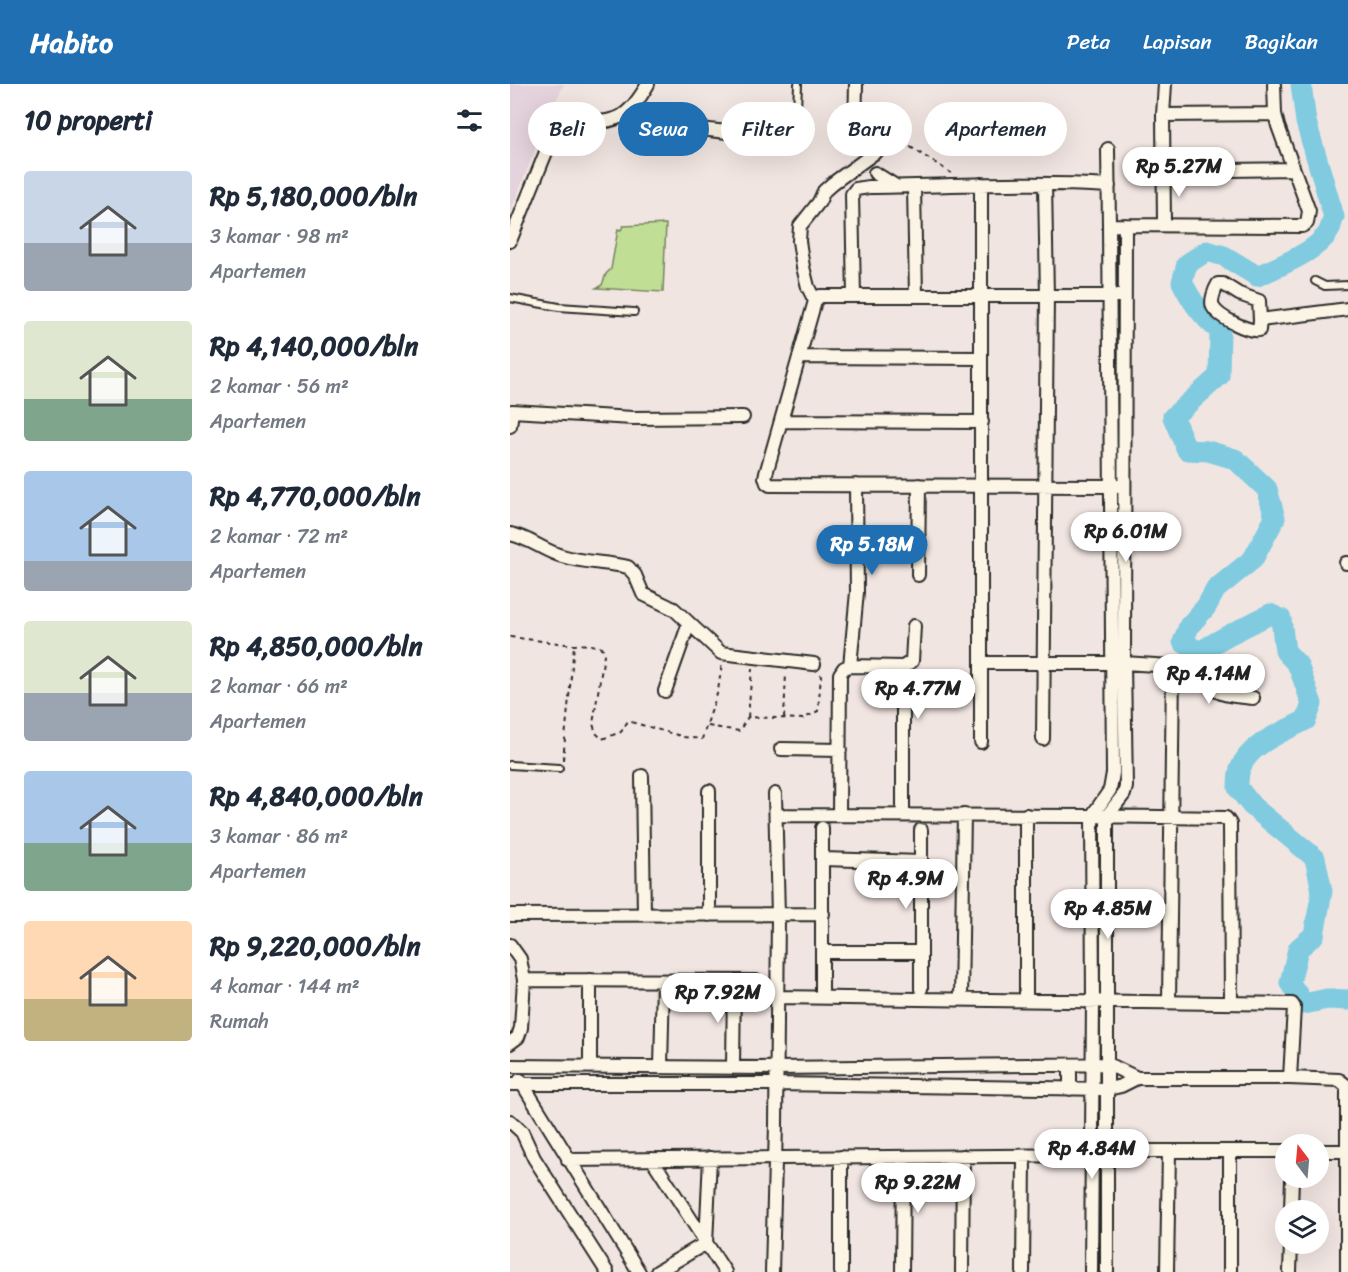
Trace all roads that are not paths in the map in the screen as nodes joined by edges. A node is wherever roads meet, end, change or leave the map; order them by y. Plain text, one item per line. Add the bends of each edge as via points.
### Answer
1 (648, 84) edge
2 (798, 84) edge
3 (856, 84) edge
4 (1165, 84) edge
5 (1274, 84) edge
6 (636, 102) edge
7 (797, 102) edge
8 (856, 102) edge
9 (1275, 114) junction
10 (1163, 116) junction
11 (618, 118) edge
12 (1108, 149) dead end
13 (870, 156) edge
14 (1293, 170) junction
15 (1163, 171) junction
16 (875, 173) dead end
17 (1045, 183) junction
18 (975, 184) junction
19 (896, 186) junction
20 (1109, 186) junction
21 (914, 187) junction
22 (1164, 224) junction
23 (1109, 225) junction
24 (1125, 225) junction
25 (510, 242) edge
26 (1315, 281) dead end
27 (1348, 285) edge
28 (854, 296) junction
29 (916, 296) junction
30 (981, 296) junction
31 (1047, 296) junction
32 (1118, 296) junction
33 (510, 298) edge
34 (815, 301) junction
35 (1348, 309) edge
36 (634, 312) dead end
37 (1260, 320) junction
38 (800, 357) junction
39 (981, 358) junction
40 (743, 417) dead end
41 (781, 421) junction
42 (982, 422) junction
43 (510, 426) edge
44 (856, 485) junction
45 (919, 485) junction
46 (982, 486) junction
47 (1044, 486) junction
48 (1111, 486) junction
49 (1124, 486) junction
50 (510, 534) edge
51 (918, 575) dead end
52 (689, 623) junction
53 (914, 626) dead end
54 (981, 663) junction
55 (1044, 663) junction
56 (1111, 663) junction
57 (1124, 663) junction
58 (814, 664) road end
59 (850, 666) junction
60 (903, 667) junction
61 (1173, 669) junction
62 (665, 691) dead end
63 (1253, 698) dead end
64 (1043, 739) dead end
65 (981, 742) dead end
66 (781, 749) dead end
67 (840, 750) junction
68 (510, 765) edge
69 (560, 768) road end
70 (642, 776) dead end
71 (709, 791) dead end
72 (776, 794) dead end
73 (839, 814) junction
74 (777, 815) junction
75 (903, 815) junction
76 (964, 815) junction
77 (1026, 815) junction
78 (1092, 816) junction
79 (1107, 816) junction
80 (1170, 816) junction
81 (822, 828) dead end
82 (921, 830) dead end
83 (823, 859) junction
84 (922, 862) junction
85 (823, 914) junction
86 (510, 915) edge
87 (644, 915) junction
88 (709, 915) junction
89 (778, 916) junction
90 (510, 945) edge
91 (822, 952) junction
92 (921, 952) junction
93 (524, 980) junction
94 (590, 980) junction
95 (663, 981) junction
96 (734, 981) junction
97 (756, 981) dead end
98 (921, 989) dead end
99 (822, 990) dead end
100 (776, 997) junction
101 (961, 999) junction
102 (1026, 1000) junction
103 (1093, 1001) junction
104 (1108, 1001) junction
105 (1169, 1002) junction
106 (1231, 1002) junction
107 (510, 1043) edge
108 (1108, 1064) junction
109 (510, 1065) edge
110 (1070, 1065) junction
111 (1093, 1065) junction
112 (590, 1067) junction
113 (661, 1067) junction
114 (733, 1068) junction
115 (776, 1068) junction
116 (1137, 1078) junction
117 (1290, 1078) junction
118 (516, 1084) edge
119 (776, 1084) junction
120 (1070, 1089) junction
121 (1092, 1089) junction
122 (1108, 1089) junction
123 (510, 1121) edge
124 (1107, 1151) junction
125 (1169, 1151) junction
126 (1230, 1151) junction
127 (1275, 1151) edge
128 (1329, 1151) edge
129 (1347, 1151) edge
130 (1092, 1155) junction
131 (963, 1156) junction
132 (1024, 1156) junction
133 (841, 1157) junction
134 (903, 1157) junction
135 (710, 1158) junction
136 (775, 1158) junction
137 (652, 1159) junction
138 (568, 1160) junction
139 (706, 1243) junction
140 (1291, 1254) edge
141 (607, 1272) edge
142 (639, 1272) edge
143 (657, 1272) edge
144 (724, 1272) edge
145 (772, 1272) edge
146 (841, 1272) edge
147 (902, 1272) edge
148 (962, 1272) edge
149 (1023, 1272) edge
150 (1091, 1272) edge
151 (1107, 1272) edge
152 (1167, 1272) edge
153 (1230, 1272) edge
154 (1290, 1272) edge
155 (1347, 1272) edge

1 - 6 street
2 - 7 lane
3 - 8 street
4 - 10 street
5 - 9 street
9 - 10 street
9 - 14 street
10 - 15 street
11 - 25 street via 606,123 557,125
12 - 20 street
13 - 34 street via 824,191 800,226 803,267
14 - 15 street
14 - 22 street via 1309,210 1307,223 1302,226
15 - 22 street
16 - 19 street
17 - 18 street
17 - 20 street
17 - 31 street
18 - 21 street
18 - 30 street
19 - 21 street
19 - 28 street via 862,187 852,194
20 - 23 street
21 - 29 street
22 - 24 street
23 - 24 street
23 - 32 street
24 - 32 street
26 - 27 lane via 1326,286
28 - 29 street
28 - 34 street via 820,296
29 - 30 street
30 - 31 street
30 - 39 street
31 - 32 street
31 - 47 street
32 - 48 street
32 - 49 street
33 - 36 lane via 559,307
34 - 38 street
35 - 37 street
37 - 37 street via 1259,330 1254,331 1214,309 1212,302 1218,284 1259,301
38 - 39 street
38 - 41 street
39 - 42 street
40 - 43 street via 633,418 512,411
41 - 42 street
41 - 44 street via 765,477 767,483
42 - 46 street
44 - 45 street
44 - 59 street via 857,592
45 - 46 street
45 - 51 street
46 - 47 street
46 - 54 street
47 - 48 street
47 - 55 street
48 - 49 street
48 - 56 street
49 - 57 street
50 - 52 street via 560,556 628,567 642,594 674,609
52 - 58 street via 724,654
52 - 62 street
53 - 60 street via 912,661
54 - 55 street
54 - 65 street
55 - 56 street
55 - 64 street
56 - 57 street
56 - 78 street via 1112,784
57 - 61 street via 1168,665
57 - 79 street via 1126,787
59 - 60 street
59 - 67 street via 842,670 840,677
60 - 75 street
61 - 63 street via 1196,672 1216,691
61 - 80 street
66 - 67 street
67 - 73 street
68 - 69 lane
70 - 87 street
71 - 88 street
72 - 74 street
73 - 74 street
73 - 75 street
74 - 89 street
75 - 76 street
76 - 77 street
76 - 101 street
77 - 78 street
77 - 102 street
78 - 79 street
78 - 103 street
79 - 80 street
79 - 104 street
80 - 105 street
80 - 106 street via 1228,821
81 - 83 street
82 - 84 street
83 - 84 street
83 - 85 street
84 - 92 street
85 - 89 street
85 - 91 street
86 - 87 street
87 - 88 street
88 - 89 street
89 - 100 street
90 - 93 street via 520,959
91 - 92 street
91 - 99 street
92 - 98 street
93 - 94 street
93 - 107 street via 521,1028
94 - 95 street
94 - 112 street
95 - 96 street
95 - 113 street
96 - 97 street
96 - 114 street
100 - 101 street
100 - 115 street
101 - 102 street
102 - 103 street
103 - 104 street
103 - 111 street
104 - 105 street
104 - 108 street
105 - 106 street
106 - 117 street via 1293,1005
108 - 111 street
108 - 116 street
108 - 122 street
109 - 112 street
109 - 118 street
110 - 111 street
110 - 115 street
110 - 120 street
111 - 121 street
112 - 113 street
113 - 114 street
114 - 115 street
115 - 119 street
116 - 117 street
116 - 122 street
117 - 129 street via 1344,1082
118 - 119 street
118 - 138 street
119 - 120 street
119 - 136 street
120 - 121 street
121 - 122 street
121 - 130 street
122 - 124 street
123 - 141 street via 522,1132 534,1158
124 - 125 street
124 - 151 street
125 - 126 street
125 - 152 street
126 - 127 street
126 - 153 street
128 - 129 street
129 - 155 street
130 - 132 street
130 - 150 street
131 - 132 street
131 - 134 street
131 - 148 street
132 - 149 street
133 - 134 street
133 - 136 street
133 - 146 street
134 - 147 street
135 - 136 street
135 - 137 street
135 - 139 street
136 - 145 street
137 - 138 street
137 - 139 street
138 - 142 street
139 - 143 street
139 - 144 street
140 - 154 street

